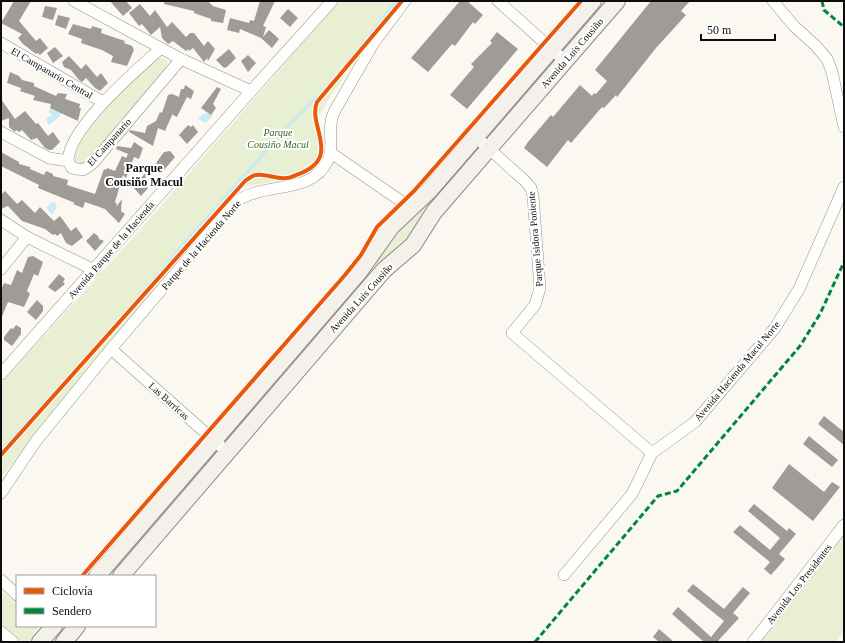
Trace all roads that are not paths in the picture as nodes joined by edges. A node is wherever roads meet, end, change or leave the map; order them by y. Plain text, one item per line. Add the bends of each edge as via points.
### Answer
1 (74, 1) edge
2 (332, 1) edge
3 (406, 1) edge
4 (498, 1) edge
5 (593, 1) edge
6 (616, 1) edge
7 (773, 1) edge
8 (1, 43) edge
9 (161, 48) junction
10 (551, 49) junction
11 (181, 59) junction
12 (565, 61) junction
13 (251, 91) junction
14 (103, 102) junction
15 (844, 127) edge
16 (1, 132) edge
17 (476, 138) junction
18 (489, 149) junction
19 (331, 153) junction
20 (68, 162) junction
21 (844, 187) edge
22 (411, 208) junction
23 (1, 220) edge
24 (27, 237) junction
25 (1, 269) edge
26 (94, 270) junction
27 (308, 331) junction
28 (321, 343) junction
29 (110, 349) junction
30 (1, 374) edge
31 (213, 440) junction
32 (227, 452) junction
33 (652, 453) junction
34 (1, 493) edge
35 (844, 525) edge
36 (97, 575) edge
37 (122, 575) edge
38 (564, 575) dead end
39 (1, 580) edge
40 (16, 594) edge
41 (52, 627) edge
42 (77, 627) edge
43 (1, 632) edge
44 (13, 642) edge
45 (40, 642) edge
46 (64, 642) edge
47 (753, 642) edge

1 - 9 street
2 - 13 street, Avenida Parque de la Hacienda
3 - 19 street via 373,44 330,120
4 - 10 street
5 - 10 street, Avenida Luis Cousiño
6 - 12 street, Avenida Luis Cousiño
7 - 15 street via 827,59
8 - 14 street, El Campanario Central
9 - 11 street
9 - 14 street
10 - 12 street
10 - 17 street, Avenida Luis Cousiño
11 - 13 street
11 - 20 street, El Campanario via 93,163 80,170 72,168
12 - 18 street, Avenida Luis Cousiño
13 - 26 street, Avenida Parque de la Hacienda
14 - 20 street via 77,138
16 - 20 street via 49,158
17 - 18 street, Parque Isidora Poniente
17 - 22 street, Avenida Luis Cousiño
18 - 28 street, Avenida Luis Cousiño via 434,212 413,245 384,270
18 - 33 street, Parque Isidora Poniente via 525,181 533,196 540,288 535,305 512,333
19 - 22 street
19 - 29 street, Parque de la Hacienda Norte via 325,166 313,178 296,185 252,193 235,204
21 - 33 street, Avenida Hacienda Macul Norte via 799,289 776,328 695,422
22 - 27 street, Avenida Luis Cousiño via 391,227 368,261
23 - 24 street
24 - 25 street
24 - 26 street
26 - 30 street, Avenida Parque de la Hacienda
27 - 28 street
27 - 31 street, Avenida Luis Cousiño
28 - 32 street, Avenida Luis Cousiño
29 - 31 street, Las Barricas
29 - 34 street, Parque de la Hacienda Norte via 36,441
31 - 32 street, Las Barricas
31 - 36 street, Avenida Luis Cousiño
32 - 37 street, Avenida Luis Cousiño
33 - 38 street via 632,494
35 - 47 street, Avenida Los Presidentes
39 - 40 street
41 - 45 street
42 - 46 street
43 - 44 street

